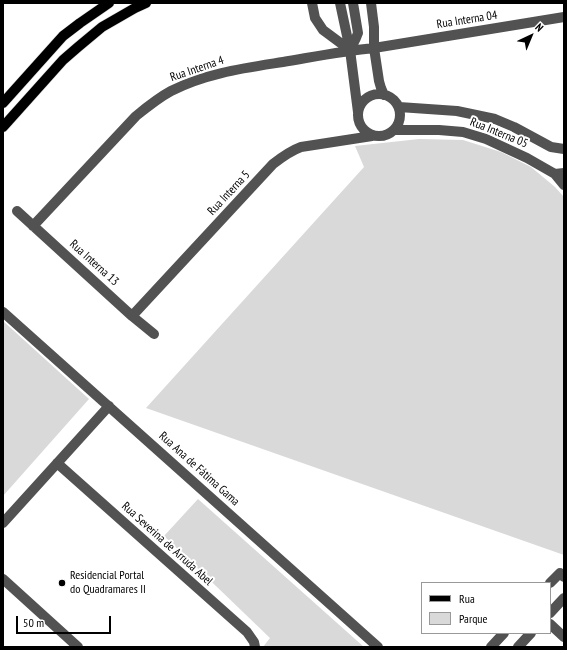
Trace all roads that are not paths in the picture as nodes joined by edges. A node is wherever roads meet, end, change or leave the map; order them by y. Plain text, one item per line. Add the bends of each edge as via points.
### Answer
1 (109, 3) edge
2 (146, 3) edge
3 (312, 3) edge
4 (340, 3) edge
5 (353, 3) edge
6 (371, 3) edge
7 (564, 17) edge
8 (374, 48) junction
9 (350, 50) junction
10 (384, 95) junction
11 (3, 103) edge
12 (399, 107) junction
13 (358, 112) junction
14 (3, 127) edge
15 (396, 130) junction
16 (372, 136) junction
17 (564, 149) edge
18 (560, 174) edge
19 (564, 185) edge
20 (17, 211) dead end
21 (33, 226) junction
22 (3, 312) edge
23 (132, 316) junction
24 (154, 334) dead end
25 (109, 406) junction
26 (57, 463) junction
27 (3, 523) edge
28 (564, 577) edge
29 (3, 580) edge
30 (551, 582) edge
31 (564, 598) edge
32 (551, 612) edge
33 (551, 625) edge
34 (503, 634) edge
35 (530, 634) edge
36 (564, 636) edge
37 (78, 647) edge
38 (255, 647) edge
39 (378, 647) edge
40 (491, 647) edge
41 (518, 647) edge

1 - 11 main road via 63,36
2 - 14 main road via 102,27 63,60
3 - 9 street via 315,18 324,30
4 - 9 street
5 - 9 street via 358,33
6 - 8 street
7 - 8 street, Rua Interna 04
8 - 9 street, Rua Interna 4
8 - 10 street
9 - 13 street
9 - 21 street, Rua Interna 4 via 214,74 171,91 136,116
10 - 12 street via 395,101
10 - 13 street via 376,94 367,98
12 - 15 street via 401,119
12 - 17 street, Rua Interna 05 via 457,111 495,119 551,147
13 - 16 street via 361,126
15 - 16 street via 385,136
15 - 18 street, Rua Interna 05 via 463,132 486,139
16 - 23 street, Rua Interna 5 via 301,147 281,158
18 - 19 street
20 - 21 street, Rua Interna 13
21 - 23 street, Rua Interna 13
22 - 25 street, Rua Ana de Fátima Gama
23 - 24 street, Rua Interna 13
25 - 26 street
25 - 39 street, Rua Ana de Fátima Gama
26 - 27 street
26 - 38 street, Rua Severina de Arruda Abel via 247,632
28 - 30 street via 560,573
29 - 37 street
31 - 32 street
33 - 36 street
34 - 40 street
35 - 41 street

